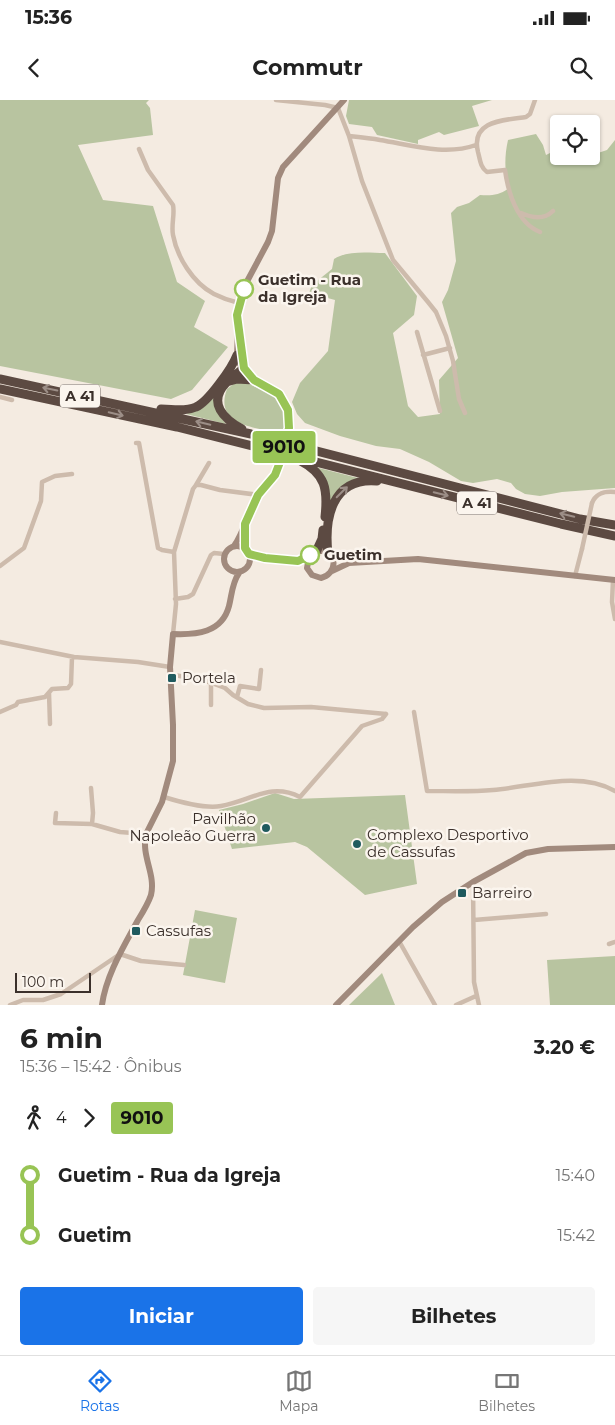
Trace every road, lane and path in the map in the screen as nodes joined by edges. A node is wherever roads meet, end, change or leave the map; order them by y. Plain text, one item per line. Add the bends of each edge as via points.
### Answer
1 (276, 100) edge
2 (344, 100) edge
3 (535, 100) edge
4 (338, 108) junction
5 (349, 136) junction
6 (476, 145) junction
7 (139, 149) dead end
8 (553, 211) dead end
9 (520, 212) junction
10 (540, 232) dead end
11 (239, 303) junction
12 (238, 329) junction
13 (417, 332) dead end
14 (450, 348) junction
15 (236, 355) junction
16 (423, 355) junction
17 (244, 368) junction
18 (0, 379) edge
19 (225, 379) junction
20 (254, 380) junction
21 (0, 389) edge
22 (0, 397) edge
23 (12, 400) dead end
24 (148, 410) junction
25 (440, 411) dead end
26 (465, 413) dead end
27 (251, 434) junction
28 (287, 435) dead end
29 (136, 443) dead end
30 (287, 455) junction
31 (280, 462) dead end
32 (210, 463) dead end
33 (72, 474) dead end
34 (393, 482) junction
35 (196, 485) junction
36 (615, 492) edge
37 (258, 495) junction
38 (245, 524) junction
39 (615, 526) edge
40 (615, 536) edge
41 (234, 546) junction
42 (247, 551) junction
43 (174, 552) junction
44 (224, 554) junction
45 (313, 554) junction
46 (331, 557) junction
47 (349, 563) junction
48 (249, 565) junction
49 (0, 566) edge
50 (307, 568) junction
51 (229, 570) junction
52 (332, 571) junction
53 (239, 572) junction
54 (575, 576) junction
55 (614, 580) edge
56 (233, 584) junction
57 (175, 599) junction
58 (615, 619) edge
59 (172, 634) junction
60 (0, 642) edge
61 (72, 657) junction
62 (170, 670) junction
63 (261, 670) dead end
64 (211, 683) junction
65 (49, 693) junction
66 (237, 697) junction
67 (211, 705) dead end
68 (0, 712) edge
69 (414, 712) dead end
70 (50, 724) dead end
71 (91, 788) dead end
72 (615, 790) edge
73 (164, 797) junction
74 (56, 813) dead end
75 (92, 824) junction
76 (146, 834) junction
77 (615, 847) edge
78 (474, 882) junction
79 (546, 914) dead end
80 (474, 920) junction
81 (399, 941) junction
82 (615, 942) edge
83 (609, 944) dead end
84 (120, 954) junction
85 (184, 965) dead end
86 (476, 996) junction
87 (43, 1002) edge
88 (35, 1003) edge
89 (10, 1005) edge
90 (102, 1005) edge
91 (336, 1005) edge
92 (435, 1005) edge
93 (456, 1005) edge
94 (479, 1005) edge

1 - 4 street
2 - 4 main road
3 - 6 street via 526,117 484,126
4 - 5 street
4 - 11 main road via 283,167 278,178 272,231
5 - 6 street via 448,150
5 - 14 street via 362,182 393,260 436,312
6 - 9 street via 482,169 487,172 505,170 508,190
7 - 11 street via 148,170 174,209 172,235 178,254 189,271 211,293
8 - 9 street via 540,218 530,218
9 - 10 street via 531,229
11 - 12 main road
12 - 15 main road
12 - 17 main road
13 - 16 street
14 - 16 street
14 - 26 street via 459,399
15 - 17 main road
15 - 19 highway
16 - 25 street
17 - 19 highway via 230,372
17 - 20 main road
24 -> 18 highway, A 41
19 - 20 highway
19 - 24 highway via 196,407
19 - 27 highway via 218,398 219,410 226,420
20 - 28 main road via 279,394 288,410
21 -> 30 highway, A 41
22 - 23 street
27 -> 24 highway, A 41
39 -> 27 highway, A 41
29 - 43 street via 139,444 158,548
30 - 34 highway, A 41
30 - 45 highway via 314,470 325,488 327,502 322,539
31 - 37 main road via 275,475
32 - 35 street
33 - 49 street via 54,476 42,482 41,501 24,548
34 -> 40 highway, A 41
46 -> 34 highway via 327,540 330,517 342,490 369,480
35 - 37 street
35 - 43 street
36 - 54 street, bridge via 601,492 594,497
37 - 38 main road
38 - 41 main road
38 - 42 main road
41 - 42 main road
41 - 44 main road
42 - 45 main road via 261,558 295,561
42 - 48 main road
43 - 57 street
44 - 51 main road
44 - 57 street via 211,555 193,594
45 - 46 main road
45 - 50 main road
46 - 47 main road
46 - 52 main road
47 - 52 main road
47 - 54 main road via 418,559
48 - 50 main road via 263,562
48 - 53 main road
50 - 52 main road via 312,575 321,578
51 - 53 main road
51 - 56 main road
53 - 56 main road
54 - 55 main road
55 - 58 street via 612,602
56 - 59 main road via 229,607 221,622 199,634
57 - 59 street
59 - 62 main road
60 - 61 street
61 - 62 street via 138,662
61 - 65 street via 68,688
62 - 64 street
62 - 73 main road via 174,761
63 - 66 street via 259,688 240,686
64 - 66 street
64 - 67 street
65 - 68 street via 45,697 18,702
65 - 70 street
66 - 73 street via 264,708 386,714 382,720 362,726 300,797 291,792 273,790 220,806
69 - 72 street via 427,791 493,790 564,782 589,782
71 - 75 street
73 - 76 main road
74 - 75 street via 55,823
75 - 76 street via 120,832
76 - 84 main road via 144,850 152,880 150,897
77 - 78 main road via 548,849 526,853
78 - 80 street
78 - 81 main road via 442,902
79 - 80 street
80 - 86 street
81 - 91 main road
81 - 92 street
82 - 83 street
84 - 85 street via 141,961
84 - 87 street via 61,994
84 - 90 main road via 106,986
86 - 93 street
86 - 94 street
87 - 88 street
88 - 89 street via 23,1000

